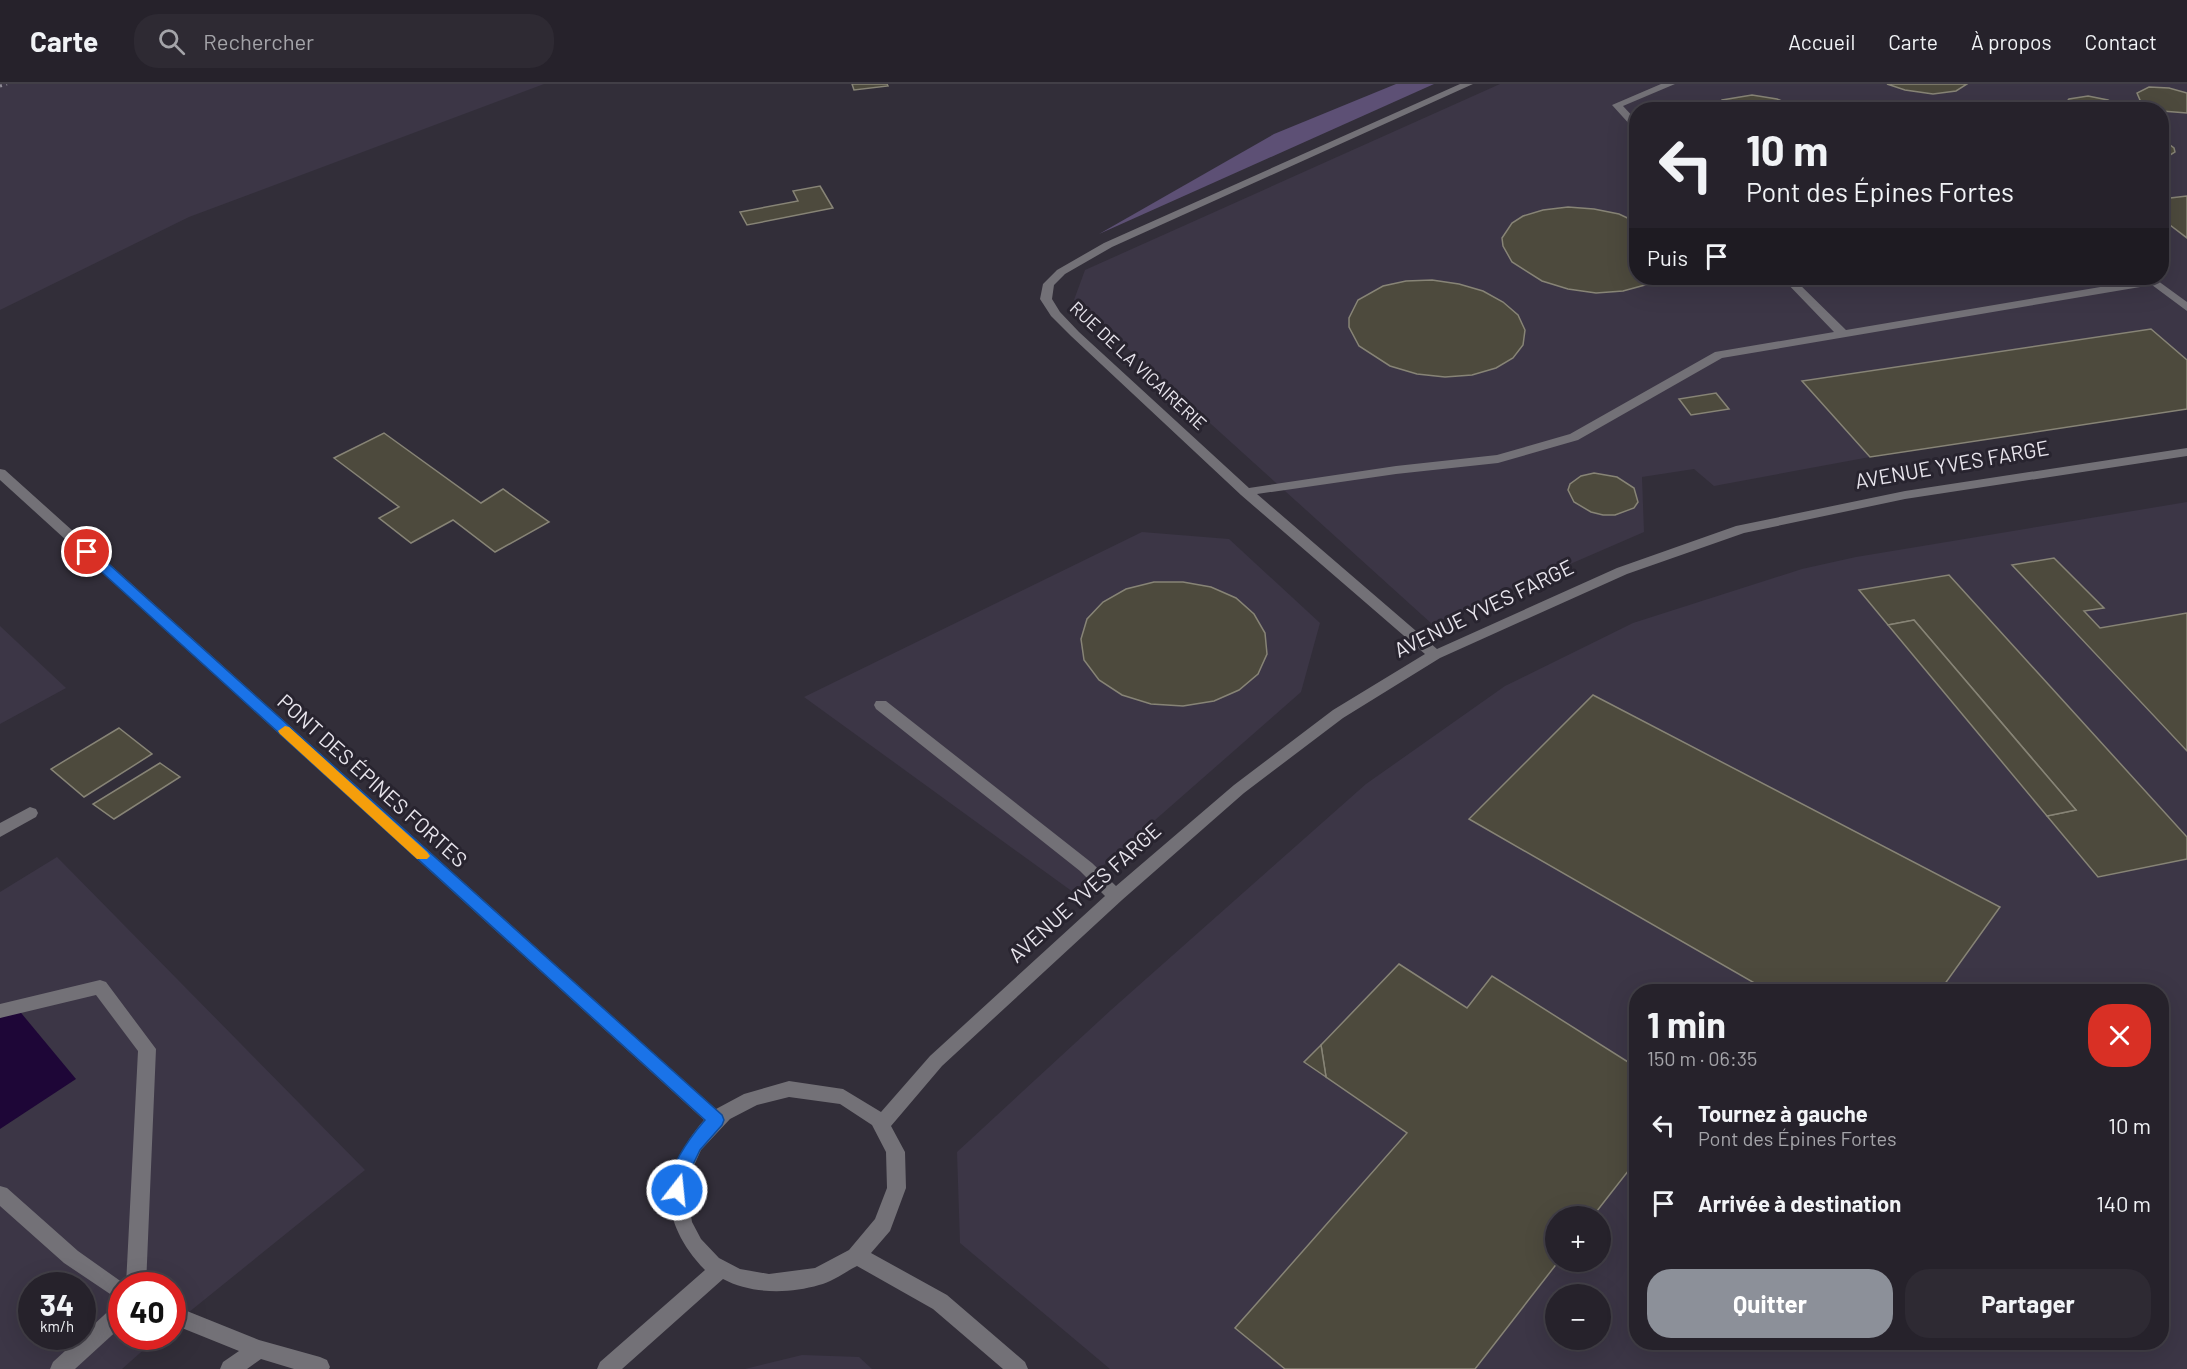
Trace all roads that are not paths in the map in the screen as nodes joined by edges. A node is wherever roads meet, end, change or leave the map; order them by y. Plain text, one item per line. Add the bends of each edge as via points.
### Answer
1 (1468, 84) edge
2 (1670, 84) edge
3 (1629, 118) edge
4 (1794, 285) edge
5 (2136, 285) edge
6 (2158, 285) edge
7 (2187, 308) edge
8 (1843, 334) junction
9 (2187, 452) edge
10 (0, 473) edge
11 (1246, 492) junction
12 (1435, 655) junction
13 (881, 705) dead end
14 (30, 813) dead end
15 (0, 831) edge
16 (1116, 896) junction
17 (0, 1011) edge
18 (716, 1120) junction
19 (882, 1124) junction
20 (0, 1194) edge
21 (856, 1255) junction
22 (720, 1269) junction
23 (137, 1272) edge
24 (108, 1283) edge
25 (186, 1320) edge
26 (108, 1325) edge
27 (258, 1349) junction
28 (321, 1368) edge
29 (60, 1369) edge
30 (230, 1369) edge
31 (607, 1369) edge
32 (1018, 1369) edge

1 - 11 street, RUE DE LA VICAIRERIE via 1108,245 1078,260 1049,284 1046,299 1054,314
2 - 3 street via 1617,105
4 - 8 street
5 - 8 street
6 - 7 street
8 - 11 street via 1719,355 1574,437 1498,459
9 - 12 street, AVENUE YVES FARGE via 1905,495 1741,529 1622,571
10 - 18 street, PONT DES ÉPINES FORTES
11 - 12 street, RUE DE LA VICAIRERIE
12 - 16 street, AVENUE YVES FARGE via 1338,714 1239,789
13 - 16 street via 1086,867
14 - 15 street
16 - 19 street, AVENUE YVES FARGE via 936,1061
17 - 23 street via 100,987 147,1049
18 - 19 street via 759,1096 805,1089 848,1098
18 - 22 street via 693,1145 677,1190 680,1221 687,1236 695,1249
19 - 21 street via 897,1154 897,1197 874,1238
20 - 24 street via 71,1257
21 - 22 street via 824,1273 788,1283 753,1281
21 - 32 street via 940,1302
22 - 31 street
25 - 27 street
26 - 29 street
27 - 28 street
27 - 30 street

